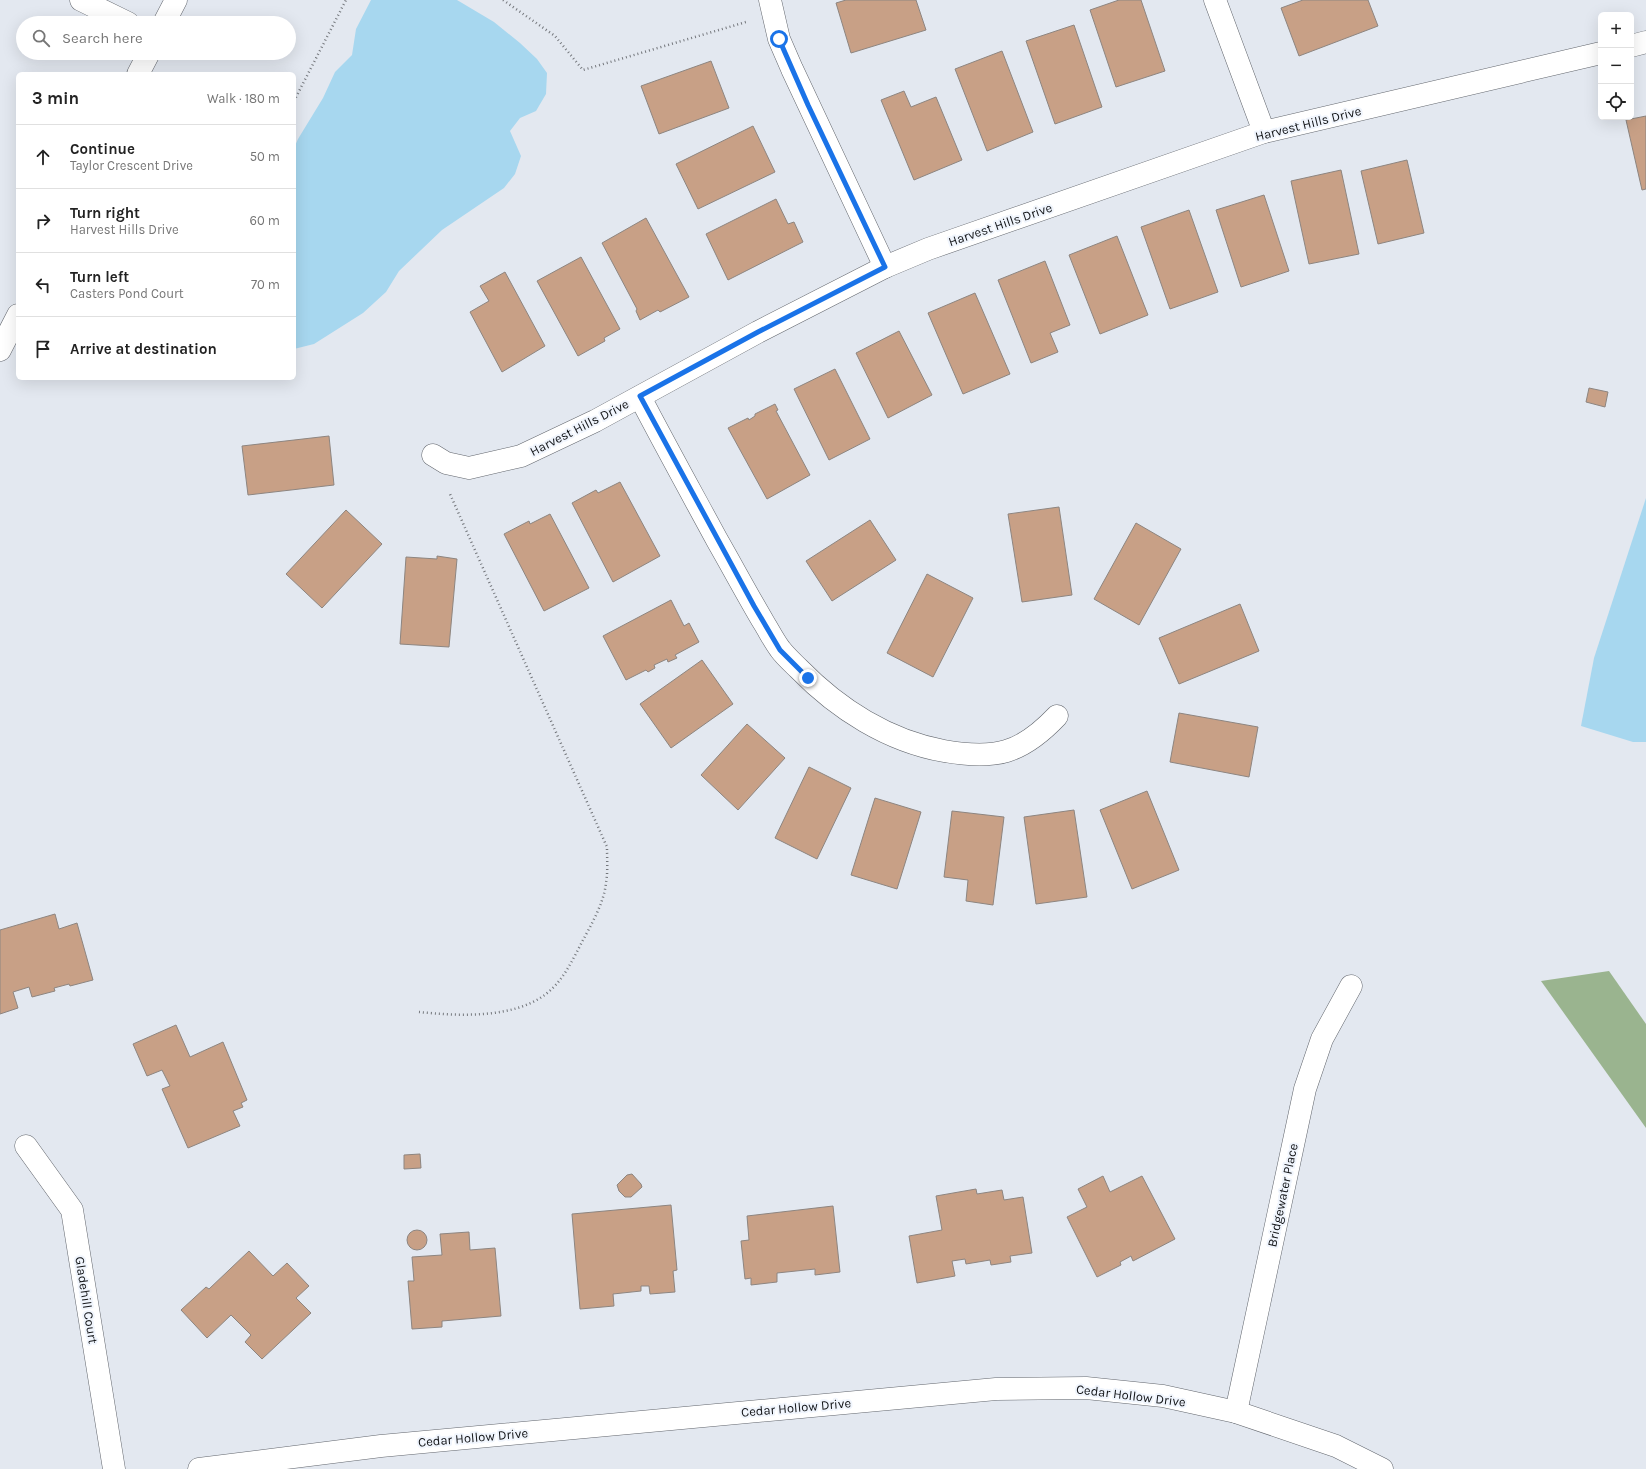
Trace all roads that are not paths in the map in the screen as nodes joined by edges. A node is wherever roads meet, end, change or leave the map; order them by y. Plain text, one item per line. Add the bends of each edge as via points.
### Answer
1 (81, 0) edge
2 (176, 0) edge
3 (1215, 0) edge
4 (771, 7) edge
5 (114, 16) edge
6 (168, 16) edge
7 (1646, 42) edge
8 (1634, 45) edge
9 (1598, 54) edge
10 (145, 60) edge
11 (139, 72) edge
12 (1264, 132) junction
13 (885, 267) junction
14 (16, 319) edge
15 (0, 350) edge
16 (640, 396) junction
17 (433, 455) road end
18 (1057, 716) dead end
19 (1351, 986) dead end
20 (26, 1146) dead end
21 (1236, 1412) junction
22 (114, 1469) edge
23 (199, 1469) edge
24 (1382, 1469) edge

1 - 5 street
2 - 6 street
3 - 12 street
4 - 13 street via 779,39 792,69
7 - 8 street
9 - 12 street, Harvest Hills Drive
10 - 11 street
12 - 13 street, Harvest Hills Drive via 928,249
13 - 16 street, Harvest Hills Drive
14 - 15 street
16 - 17 street, Harvest Hills Drive via 595,421 521,456 469,468 446,463
16 - 18 street via 780,650 838,705 872,726 904,740 967,755 987,755 1011,750 1030,741
19 - 21 street, Bridgewater Place via 1322,1039 1304,1089
20 - 22 street, Gladehill Court via 72,1210
21 - 23 street, Cedar Hollow Drive via 1163,1396 1086,1388 996,1388 381,1446
21 - 24 street, Cedar Hollow Drive via 1336,1446

